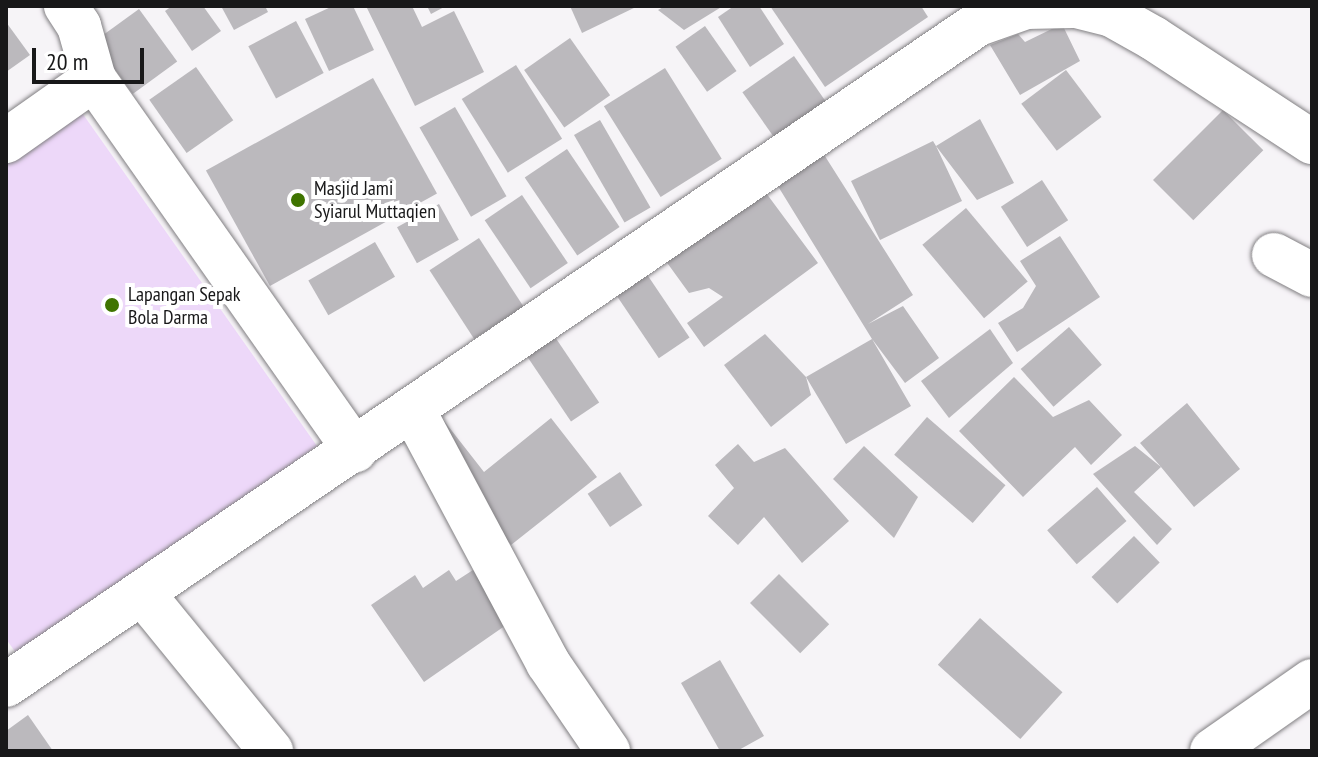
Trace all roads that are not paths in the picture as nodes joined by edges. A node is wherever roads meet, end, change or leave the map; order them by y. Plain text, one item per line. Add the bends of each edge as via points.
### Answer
1 (66, 6) edge
2 (1074, 6) edge
3 (94, 79) junction
4 (6, 141) edge
5 (1312, 142) edge
6 (1274, 255) dead end
7 (1312, 275) edge
8 (413, 410) junction
9 (355, 450) junction
10 (143, 594) junction
11 (1312, 681) edge
12 (6, 685) edge
13 (271, 751) edge
14 (608, 751) edge
15 (1212, 751) edge

1 - 3 street via 79,26
2 - 5 street via 1112,15 1153,38
2 - 8 street via 1026,7 978,24
3 - 4 street
3 - 9 street
6 - 7 street
8 - 9 street
8 - 14 street via 548,663
9 - 10 street
10 - 12 street
10 - 13 street
11 - 15 street

